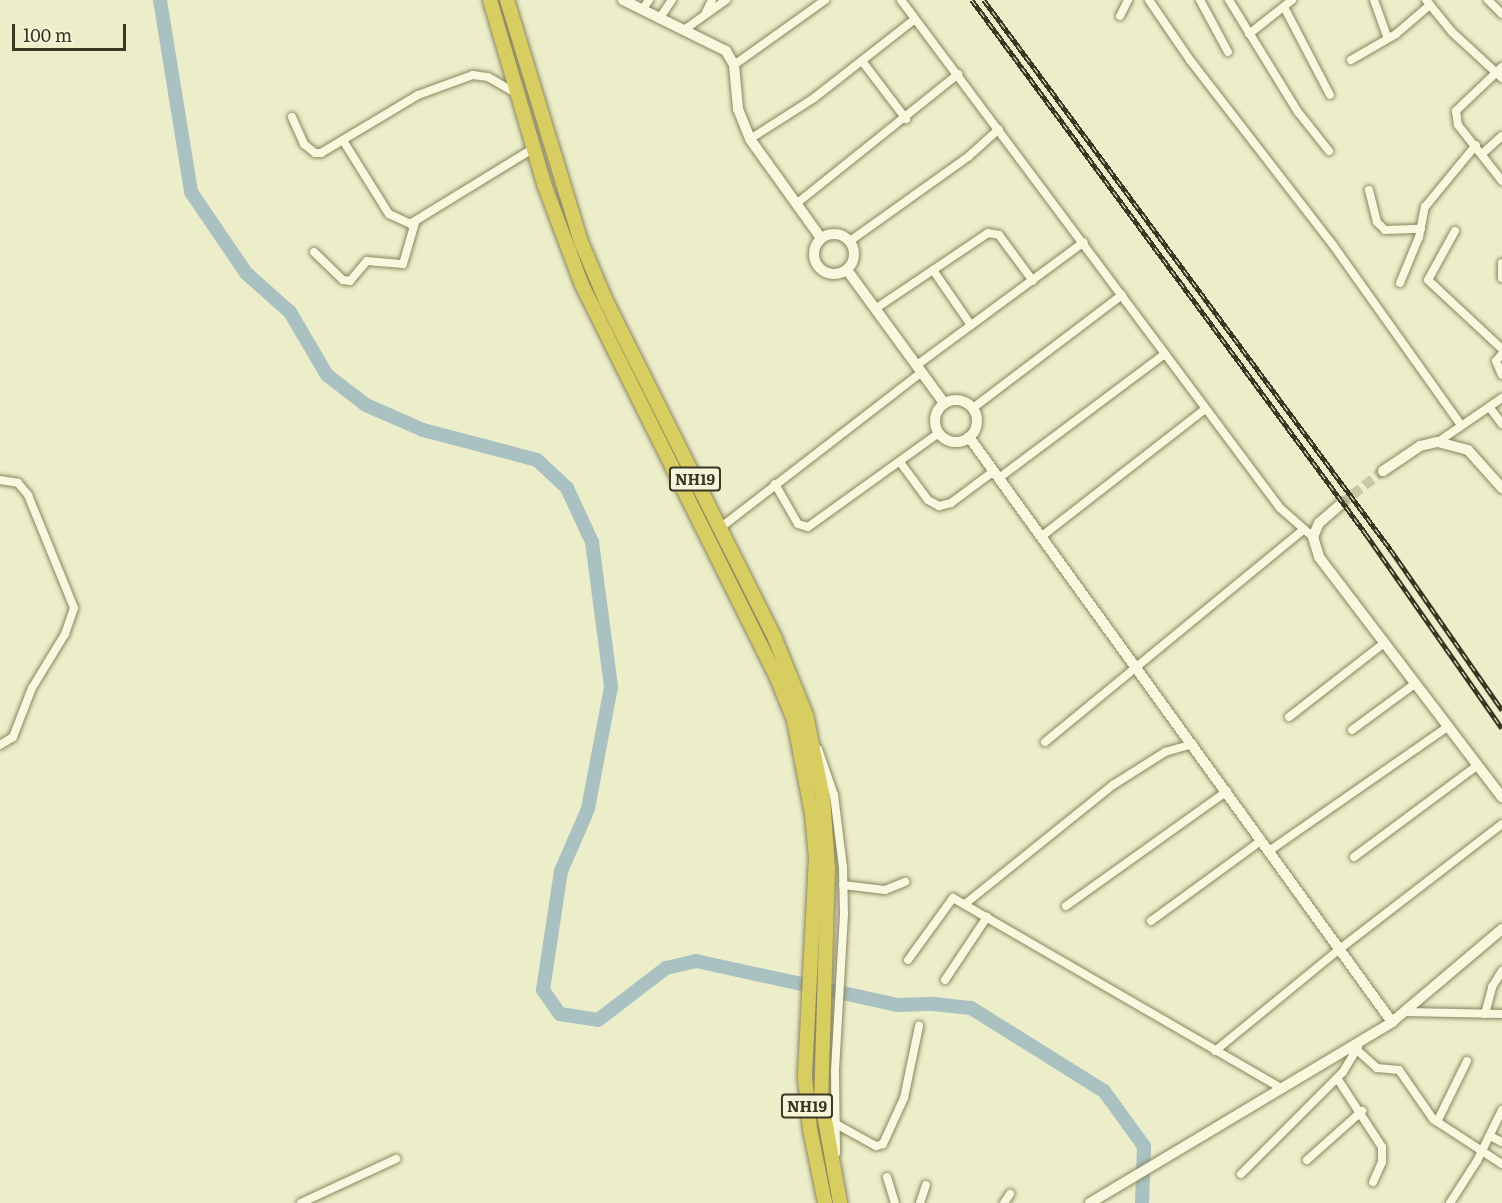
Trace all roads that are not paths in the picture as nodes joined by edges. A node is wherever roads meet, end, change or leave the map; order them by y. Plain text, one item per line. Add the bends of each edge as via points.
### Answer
1 (490, 0) edge
2 (507, 0) edge
3 (622, 0) edge
4 (649, 0) edge
5 (672, 0) edge
6 (712, 0) edge
7 (726, 0) edge
8 (825, 0) edge
9 (901, 0) edge
10 (1128, 0) edge
11 (1149, 0) edge
12 (1200, 0) edge
13 (1229, 0) edge
14 (1292, 0) edge
15 (1374, 0) edge
16 (1488, 0) edge
17 (1428, 3) edge
18 (1284, 7) junction
19 (642, 10) junction
20 (1502, 14) edge
21 (704, 16) junction
22 (1120, 16) dead end
23 (659, 19) junction
24 (915, 19) junction
25 (684, 30) junction
26 (1249, 34) junction
27 (1388, 39) junction
28 (1228, 52) dead end
29 (1351, 60) dead end
30 (862, 61) junction
31 (734, 65) junction
32 (1500, 72) edge
33 (958, 74) junction
34 (519, 95) junction
35 (1330, 95) dead end
36 (292, 117) dead end
37 (906, 119) junction
38 (999, 129) junction
39 (1502, 136) edge
40 (750, 139) junction
41 (344, 142) junction
42 (1476, 145) junction
43 (534, 148) junction
44 (1329, 151) dead end
45 (1483, 153) junction
46 (1502, 181) edge
47 (1369, 190) dead end
48 (796, 204) junction
49 (415, 223) junction
50 (1421, 229) junction
51 (1455, 231) dead end
52 (821, 238) junction
53 (849, 241) junction
54 (1084, 242) junction
55 (314, 252) dead end
56 (1502, 263) edge
57 (847, 270) junction
58 (933, 270) junction
59 (1502, 278) edge
60 (1033, 280) junction
61 (1400, 284) dead end
62 (1122, 295) junction
63 (875, 309) junction
64 (971, 325) junction
65 (1502, 350) edge
66 (1165, 354) junction
67 (1502, 354) edge
68 (919, 368) junction
69 (1502, 375) edge
70 (1502, 398) edge
71 (944, 403) junction
72 (973, 408) junction
73 (1490, 408) junction
74 (1204, 410) junction
75 (1502, 424) edge
76 (1461, 425) junction
77 (939, 433) junction
78 (969, 437) junction
79 (1438, 442) junction
80 (900, 462) junction
81 (1383, 471) tunnel mouth
82 (996, 474) junction
83 (0, 480) edge
84 (775, 484) junction
85 (1502, 488) edge
86 (1341, 504) tunnel mouth
87 (720, 528) junction
88 (1303, 530) junction
89 (1042, 536) junction
90 (1313, 537) junction
91 (1384, 642) junction
92 (1138, 668) junction
93 (1416, 683) junction
94 (1289, 717) dead end
95 (1449, 726) junction
96 (809, 728) junction
97 (1352, 730) dead end
98 (1045, 742) dead end
99 (1194, 744) junction
100 (0, 745) edge
101 (1478, 765) junction
102 (1227, 791) junction
103 (1502, 797) edge
104 (1502, 824) edge
105 (1262, 840) junction
106 (1269, 851) junction
107 (1354, 857) dead end
108 (905, 882) dead end
109 (843, 885) junction
110 (965, 904) junction
111 (1066, 906) dead end
112 (987, 917) junction
113 (1150, 921) dead end
114 (1502, 929) edge
115 (1341, 948) junction
116 (908, 960) dead end
117 (1502, 971) edge
118 (945, 980) dead end
119 (1406, 1012) junction
120 (1485, 1014) junction
121 (1502, 1014) edge
122 (1392, 1022) junction
123 (919, 1026) dead end
124 (1358, 1046) junction
125 (1215, 1051) junction
126 (1467, 1061) dead end
127 (1337, 1078) junction
128 (1282, 1089) junction
129 (1502, 1110) edge
130 (1362, 1111) junction
131 (1437, 1122) junction
132 (836, 1124) junction
133 (1490, 1136) junction
134 (1502, 1142) edge
135 (1483, 1150) junction
136 (396, 1159) dead end
137 (1307, 1160) dead end
138 (1502, 1164) edge
139 (1241, 1174) dead end
140 (887, 1177) dead end
141 (1373, 1182) dead end
142 (926, 1185) dead end
143 (1010, 1194) dead end
144 (839, 1198) edge
145 (301, 1203) edge
146 (825, 1203) edge
147 (895, 1203) edge
148 (920, 1203) edge
149 (1004, 1203) edge
150 (1090, 1203) edge
151 (1450, 1203) edge

1 - 34 highway, NH19
2 - 87 highway, NH19 via 581,242 606,302
3 - 19 street
4 - 19 street
5 - 23 street
6 - 21 street
7 - 21 street
8 - 31 street
9 - 24 street
10 - 22 street
11 - 76 street via 1190,60 1333,245
12 - 28 street
13 - 26 street
14 - 18 street
15 - 27 street
16 - 20 street
17 - 27 street
17 - 32 street via 1452,32
18 - 26 street
18 - 35 street
19 - 23 street
21 - 25 street
23 - 25 street
24 - 30 street
24 - 33 street
25 - 31 street via 722,46
26 - 44 street via 1298,112
27 - 29 street
30 - 37 street
30 - 40 street
31 - 40 street via 738,109
32 - 42 street via 1456,111 1458,125
33 - 37 street
33 - 38 street
34 - 41 street via 488,77 473,75 418,95
34 - 43 highway, NH19
36 - 41 street via 304,144 315,153
37 - 48 street
38 - 53 street via 969,156
38 - 54 street
39 - 45 street
40 - 48 street
41 - 49 street via 389,214 404,223
42 - 45 street
42 - 50 street via 1425,207
43 - 49 street
43 - 146 highway, NH19 via 582,285 777,678 794,720 816,857 806,1008 806,1101
45 - 46 street
47 - 50 street via 1377,222 1384,230
48 - 52 street
49 - 55 street via 403,264 367,261 350,281 343,280
50 - 61 street
51 - 65 street via 1428,280
52 - 53 street via 838,234
52 - 57 street via 814,251 820,269 832,275
53 - 57 street via 854,254
54 - 60 street
54 - 62 street
56 - 59 street
57 - 63 street
58 - 60 street via 988,233 996,233
58 - 63 street
58 - 64 street
60 - 64 street
62 - 66 street
62 - 72 street
63 - 68 street
64 - 68 street
66 - 74 street
66 - 82 street
67 - 69 street via 1496,361
68 - 71 street
68 - 84 street
70 - 73 street
71 - 72 street via 963,400
71 - 77 street via 936,414
72 - 78 street via 978,420
73 - 75 street
73 - 76 street
74 - 88 street via 1280,508
74 - 89 street
76 - 79 street
77 - 78 street via 950,441
77 - 80 street
78 - 82 street
79 - 81 street via 1420,446
79 - 85 street via 1468,450
80 - 82 street via 928,500 939,506 951,503
80 - 84 street via 808,527 798,524
82 - 89 street
83 - 100 street via 18,483 31,501 74,608 65,633 36,681 13,737
84 - 87 street
86 - 90 street via 1319,523
87 - 96 highway, NH19 via 788,667
88 - 90 street
88 - 92 street
89 - 92 street
90 - 91 street via 1325,566
91 - 93 street
91 - 94 street
92 - 98 street
92 - 99 street
93 - 95 street
93 - 97 street
95 - 101 street
95 - 106 street
96 - 109 street via 834,795
96 - 144 highway, NH19 via 826,830 827,968 821,1098
99 - 102 street
99 - 110 street via 1165,752 1113,785
101 - 103 street
101 - 107 street
102 - 105 street
102 - 111 street
104 - 115 street
105 - 106 street
105 - 113 street
106 - 115 street
108 - 109 street via 885,890
109 - 132 street
110 - 112 street
110 - 116 street via 953,898
112 - 118 street
112 - 125 street
114 - 119 street
115 - 122 street
115 - 125 street
117 - 120 street via 1492,987
119 - 120 street
119 - 122 street
120 - 121 street
122 - 124 street
123 - 132 street via 904,1098 883,1144 876,1146
124 - 127 street
124 - 128 street
124 - 131 street via 1377,1068 1399,1070
125 - 128 street
126 - 131 street
127 - 130 street
127 - 139 street
128 - 150 street
129 - 133 street
130 - 137 street
130 - 141 street via 1382,1147 1382,1162
131 - 135 street
132 - 144 street
133 - 134 street
133 - 135 street
135 - 138 street
135 - 151 street
136 - 145 street
140 - 147 street
142 - 148 street
143 - 149 street

